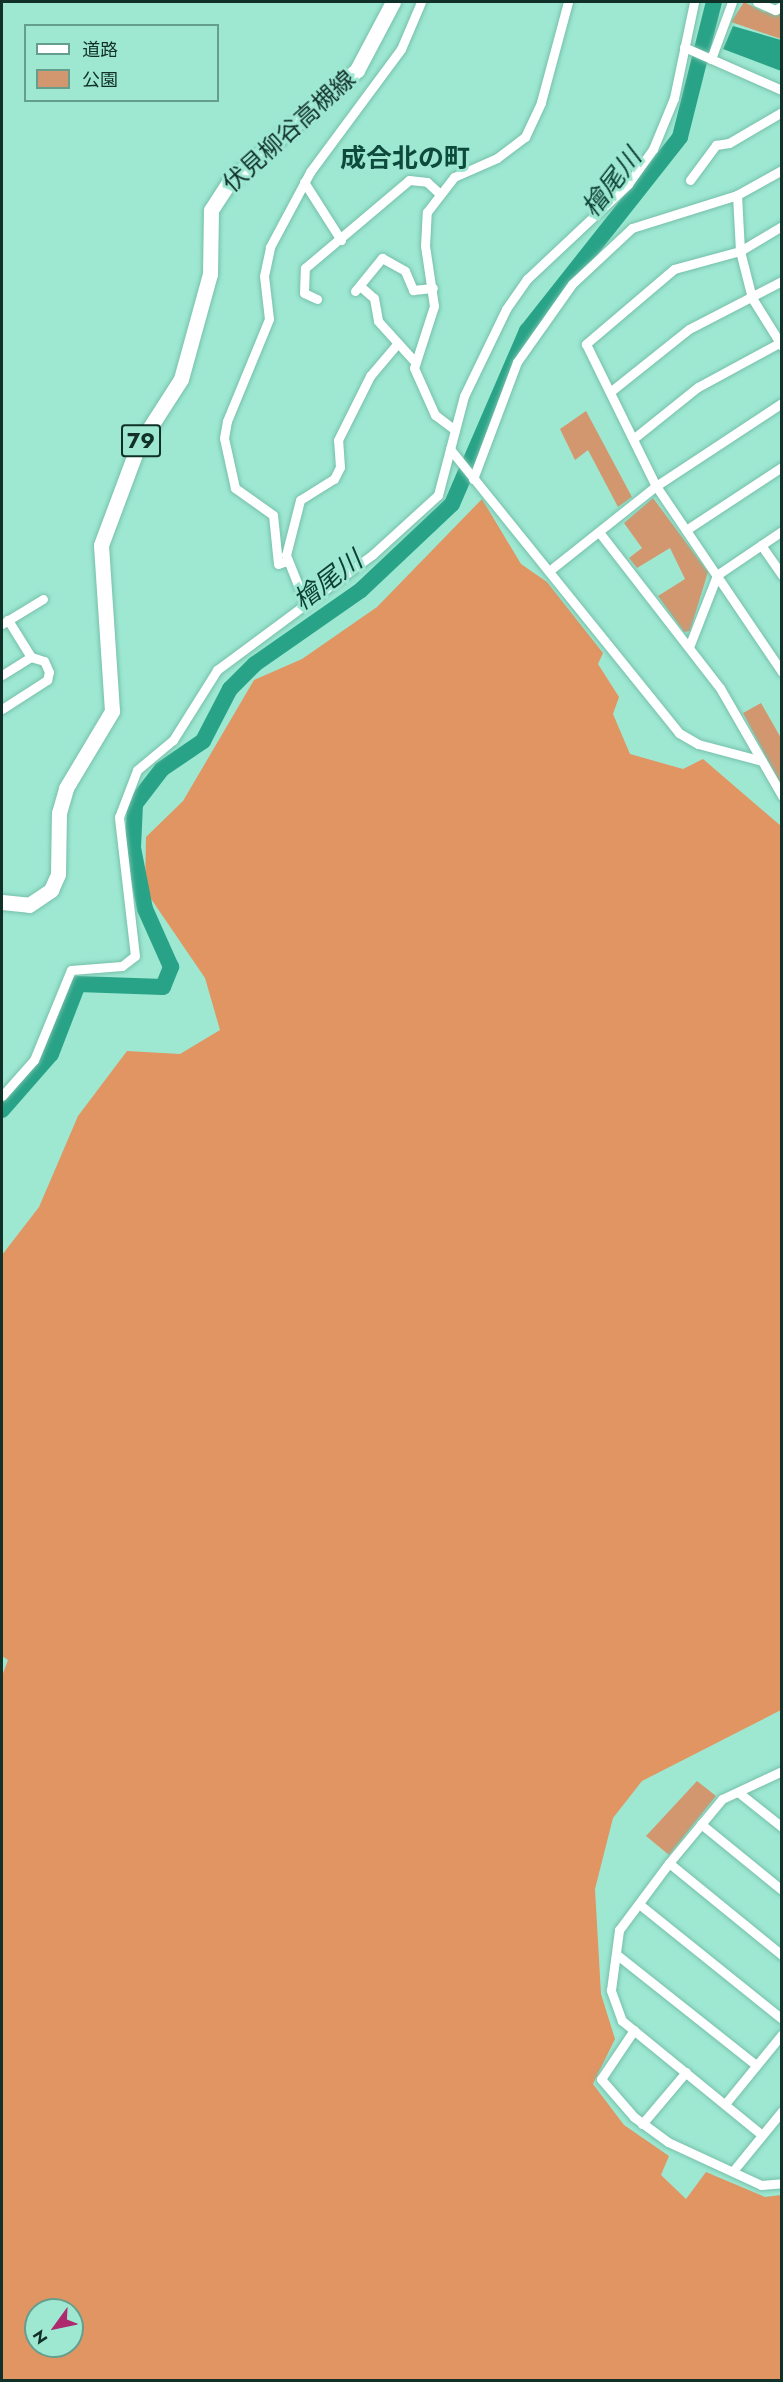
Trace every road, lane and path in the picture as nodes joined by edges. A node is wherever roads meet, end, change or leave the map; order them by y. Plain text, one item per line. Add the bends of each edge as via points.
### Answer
1 (393, 2) edge
2 (421, 2) edge
3 (568, 2) edge
4 (694, 2) edge
5 (732, 2) edge
6 (757, 2) edge
7 (782, 6) edge
8 (687, 48) junction
9 (711, 58) junction
10 (782, 90) edge
11 (782, 112) edge
12 (782, 170) edge
13 (690, 180) dead end
14 (304, 182) junction
15 (439, 193) junction
16 (737, 195) junction
17 (782, 226) edge
18 (341, 240) junction
19 (740, 251) junction
20 (782, 281) edge
21 (433, 288) junction
22 (752, 298) junction
23 (316, 299) dead end
24 (398, 343) junction
25 (781, 344) edge
26 (415, 362) junction
27 (610, 392) junction
28 (782, 403) edge
29 (455, 430) junction
30 (633, 439) junction
31 (450, 449) junction
32 (782, 467) edge
33 (473, 478) junction
34 (656, 486) junction
35 (686, 530) junction
36 (782, 531) edge
37 (598, 532) junction
38 (761, 545) junction
39 (287, 561) junction
40 (549, 571) junction
41 (717, 575) junction
42 (782, 575) edge
43 (43, 599) dead end
44 (306, 605) junction
45 (5, 622) edge
46 (689, 647) junction
47 (31, 657) junction
48 (782, 672) edge
49 (2, 675) edge
50 (2, 709) edge
51 (762, 761) junction
52 (782, 796) edge
53 (2, 902) edge
54 (2, 1096) edge
55 (782, 1771) edge
56 (738, 1792) junction
57 (701, 1824) junction
58 (782, 1827) edge
59 (669, 1863) junction
60 (782, 1890) edge
61 (639, 1904) junction
62 (616, 1954) junction
63 (782, 1955) edge
64 (782, 2019) edge
65 (634, 2030) junction
66 (782, 2034) edge
67 (756, 2065) junction
68 (686, 2072) junction
69 (724, 2104) junction
70 (782, 2111) edge
71 (642, 2124) junction
72 (762, 2134) junction
73 (733, 2171) junction
74 (782, 2183) edge

1 - 53 main road, 伏見柳谷高槻線 / 79 via 357,70 229,182 211,210 210,274 181,379 138,446 101,545 112,711 66,788 59,813 58,874 51,890 29,905
2 - 14 street via 400,50 371,96
3 - 15 street via 541,102 525,137 497,158 454,177
4 - 8 street
5 - 9 street
6 - 7 street via 775,10
8 - 9 street
8 - 29 street via 666,124 644,165 527,279 488,341
9 - 10 street
11 - 13 street via 729,143 716,145
12 - 16 street
14 - 18 street
14 - 39 street via 270,247 264,276 269,319 224,438 235,488 273,515 279,564
15 - 18 street via 427,182 409,180
15 - 21 street via 427,212 425,246
16 - 19 street
16 - 33 street via 632,228 572,284 517,362
17 - 19 street
18 - 23 street via 305,268 304,293
19 - 22 street
19 - 27 street via 674,269 586,344
20 - 22 street
21 - 24 street via 413,290 405,271 382,258 357,289 374,298 378,321
21 - 26 street via 432,318
22 - 25 street
22 - 27 street via 666,343
24 - 26 street
24 - 39 street via 370,376 338,440 340,467 334,479 300,500
25 - 30 street via 698,387
26 - 29 street via 435,415
27 - 30 street
28 - 34 street
29 - 31 street
30 - 34 street
31 - 33 street
31 - 44 street via 441,488 427,509
32 - 35 street
33 - 40 street
34 - 35 street
34 - 37 street
35 - 41 street
36 - 38 street
37 - 40 street
37 - 46 street
38 - 41 street
38 - 42 street
39 - 44 street
40 - 51 street via 679,733 698,744
41 - 46 street
41 - 48 street
43 - 45 street
44 - 54 street via 217,670 173,740 137,770 120,817 135,956 122,966 71,970 34,1059
45 - 47 street
46 - 51 street
47 - 49 street
47 - 50 street via 44,662 47,680
51 - 52 street
55 - 56 street
56 - 57 street via 722,1799
56 - 58 street
57 - 59 street
57 - 60 street
59 - 61 street
59 - 63 street
61 - 62 street via 619,1930
61 - 64 street
62 - 65 street via 611,1990 622,2021
62 - 67 street
65 - 68 street
65 - 71 street via 601,2079
66 - 67 street
67 - 69 street
68 - 69 street
68 - 71 street
69 - 72 street
70 - 72 street
71 - 73 street
72 - 73 street
73 - 74 street via 761,2185

